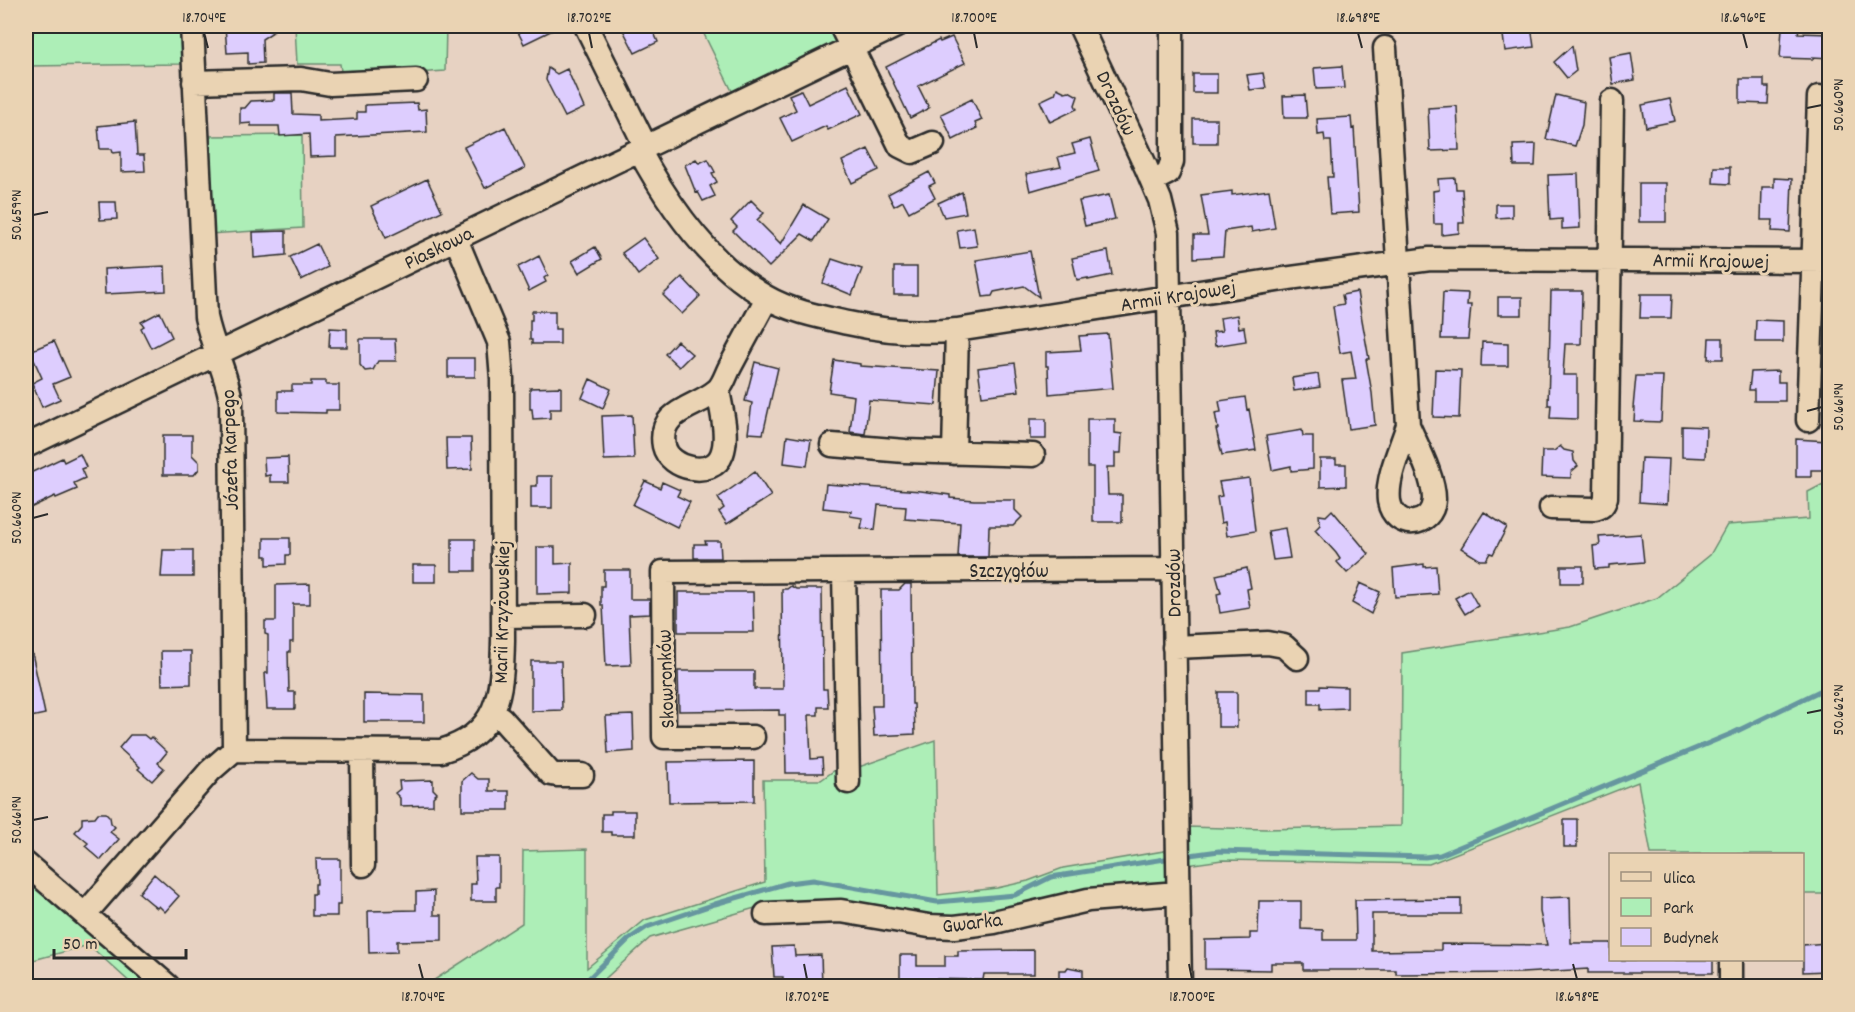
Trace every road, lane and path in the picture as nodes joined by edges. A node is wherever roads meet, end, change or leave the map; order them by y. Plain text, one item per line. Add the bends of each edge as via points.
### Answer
1 (192, 26) edge
2 (586, 26) edge
3 (841, 26) edge
4 (896, 26) edge
5 (1080, 26) edge
6 (1172, 26) edge
7 (851, 47) junction
8 (1384, 48) dead end
9 (416, 80) dead end
10 (194, 82) junction
11 (1818, 97) dead end
12 (1612, 100) dead end
13 (933, 143) dead end
14 (642, 149) junction
15 (1152, 181) junction
16 (456, 239) junction
17 (1609, 258) junction
18 (1821, 261) edge
19 (1399, 262) junction
20 (1169, 296) junction
21 (767, 298) junction
22 (957, 330) junction
23 (217, 354) junction
24 (718, 390) dead end
25 (1808, 420) dead end
26 (1408, 425) dead end
27 (832, 445) dead end
28 (26, 446) edge
29 (954, 453) junction
30 (1033, 455) dead end
31 (1551, 508) dead end
32 (1173, 569) junction
33 (663, 572) joint
34 (844, 572) junction
35 (585, 615) dead end
36 (503, 616) junction
37 (1174, 647) junction
38 (1298, 658) dead end
39 (493, 712) junction
40 (753, 737) dead end
41 (234, 750) junction
42 (362, 751) junction
43 (582, 775) dead end
44 (848, 782) dead end
45 (26, 864) edge
46 (363, 865) dead end
47 (1178, 893) junction
48 (85, 914) junction
49 (766, 914) dead end
50 (1731, 961) edge
51 (168, 987) edge
52 (1180, 987) edge
53 (1731, 987) edge

1 - 10 street, Józefa Karpego
2 - 14 street, Armii Krajowej
3 - 7 street
4 - 7 street, Piaskowa
5 - 15 street, Drozdów
6 - 15 street, Drozdów via 1172,162 1168,173
7 - 13 street via 902,148 914,152
7 - 14 street, Piaskowa
8 - 19 street
9 - 10 street via 330,84 301,79
10 - 23 street, Józefa Karpego via 206,317
11 - 18 street
12 - 17 street
14 - 16 street, Piaskowa
14 - 21 street, Armii Krajowej via 664,195 705,245 736,276
15 - 20 street, Drozdów via 1168,233
16 - 23 street, Piaskowa
16 - 36 street, Marii Krzyżowskiej via 499,342
17 - 18 street, Armii Krajowej
17 - 19 street, Armii Krajowej via 1440,258
17 - 31 street via 1605,503 1595,509
18 - 25 street
19 - 20 street, Armii Krajowej
19 - 26 street
20 - 22 street, Armii Krajowej
20 - 32 street, Drozdów
21 - 22 street, Armii Krajowej via 858,326 905,332
21 - 24 street
22 - 29 street
23 - 28 street, Piaskowa
23 - 41 street, Józefa Karpego via 231,401
27 - 29 street
29 - 30 street
32 - 34 street, Szczygłów
32 - 37 street, Drozdów
33 - 34 street, Szczygłów
33 - 40 street, Skowronków via 664,737
34 - 44 street
35 - 36 street
36 - 39 street, Marii Krzyżowskiej via 501,682
37 - 38 street via 1277,644
37 - 47 street, Drozdów
39 - 42 street, Marii Krzyżowskiej via 472,738 441,751
39 - 43 street via 551,774
41 - 42 street, Marii Krzyżowskiej
41 - 48 street via 210,771
42 - 46 street
45 - 48 street
47 - 49 street, Gwarka via 1088,900 955,927 841,912
47 - 52 street, Drozdów
48 - 51 street
50 - 53 street

